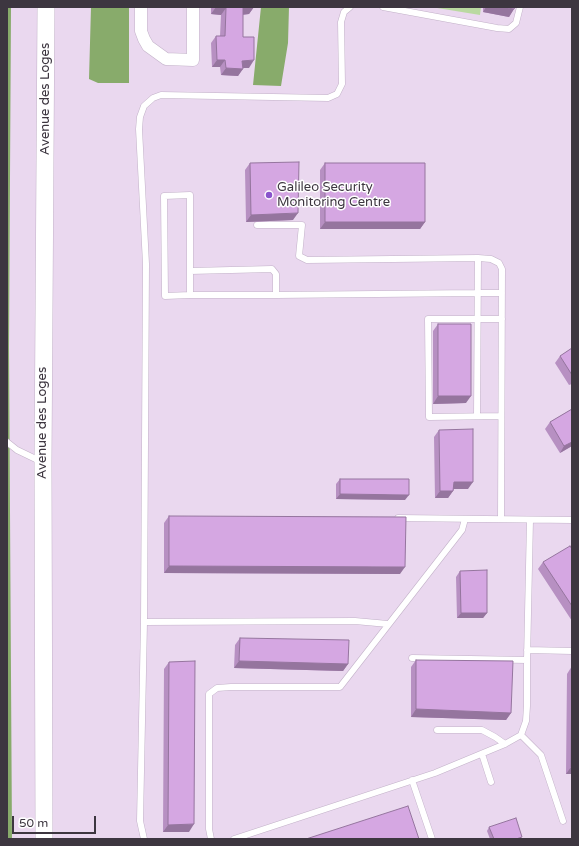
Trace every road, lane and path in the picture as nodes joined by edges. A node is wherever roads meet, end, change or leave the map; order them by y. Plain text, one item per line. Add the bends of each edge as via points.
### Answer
1 (46, 7) edge
2 (141, 7) edge
3 (194, 7) edge
4 (350, 7) edge
5 (383, 7) edge
6 (520, 7) edge
7 (257, 225) edge
8 (478, 258) junction
9 (190, 271) junction
10 (477, 293) junction
11 (502, 293) junction
12 (276, 295) junction
13 (190, 296) junction
14 (477, 319) junction
15 (502, 320) junction
16 (477, 416) junction
17 (501, 416) junction
18 (7, 442) edge
19 (43, 463) junction
20 (394, 518) edge
21 (465, 519) junction
22 (501, 519) junction
23 (530, 520) junction
24 (572, 520) edge
25 (144, 622) junction
26 (388, 624) junction
27 (527, 650) junction
28 (572, 651) edge
29 (412, 658) dead end
30 (527, 660) junction
31 (437, 730) dead end
32 (521, 735) junction
33 (505, 744) junction
34 (482, 754) junction
35 (412, 780) junction
36 (491, 782) dead end
37 (563, 821) dead end
38 (44, 839) edge
39 (144, 839) edge
40 (211, 839) edge
41 (234, 839) edge
42 (432, 839) edge

1 - 19 main road, Avenue des Loges
2 - 3 street via 141,30 148,46 166,59 193,60
4 - 25 lane via 344,12 341,22 342,84 337,94 328,98 161,95 144,106 140,117 146,264
5 - 6 lane via 509,29 516,23
7 - 8 lane via 302,225 300,256 307,260
8 - 10 lane
8 - 11 lane via 492,259 499,263 502,269
9 - 12 lane via 272,269 276,274
9 - 13 lane
9 - 13 lane via 190,195 164,196 165,296
10 - 11 lane
10 - 12 lane
10 - 14 lane
11 - 15 lane
12 - 13 lane
14 - 15 lane
14 - 16 lane
14 - 16 lane via 428,319 429,417
15 - 17 lane
16 - 17 lane
17 - 22 lane
18 - 19 lane
19 - 38 main road, Avenue des Loges
20 - 21 lane
21 - 22 lane
21 - 26 lane via 462,530
22 - 23 lane
23 - 24 lane
23 - 27 lane
25 - 26 lane
25 - 39 lane via 140,821
26 - 40 lane via 340,687 231,687 217,688 209,694
27 - 28 lane
27 - 30 lane
29 - 30 lane
30 - 32 lane via 526,721
31 - 33 lane via 482,730 496,736
32 - 33 lane
32 - 37 lane via 541,755
33 - 34 lane
34 - 35 lane
34 - 36 lane
35 - 41 lane
35 - 42 lane

